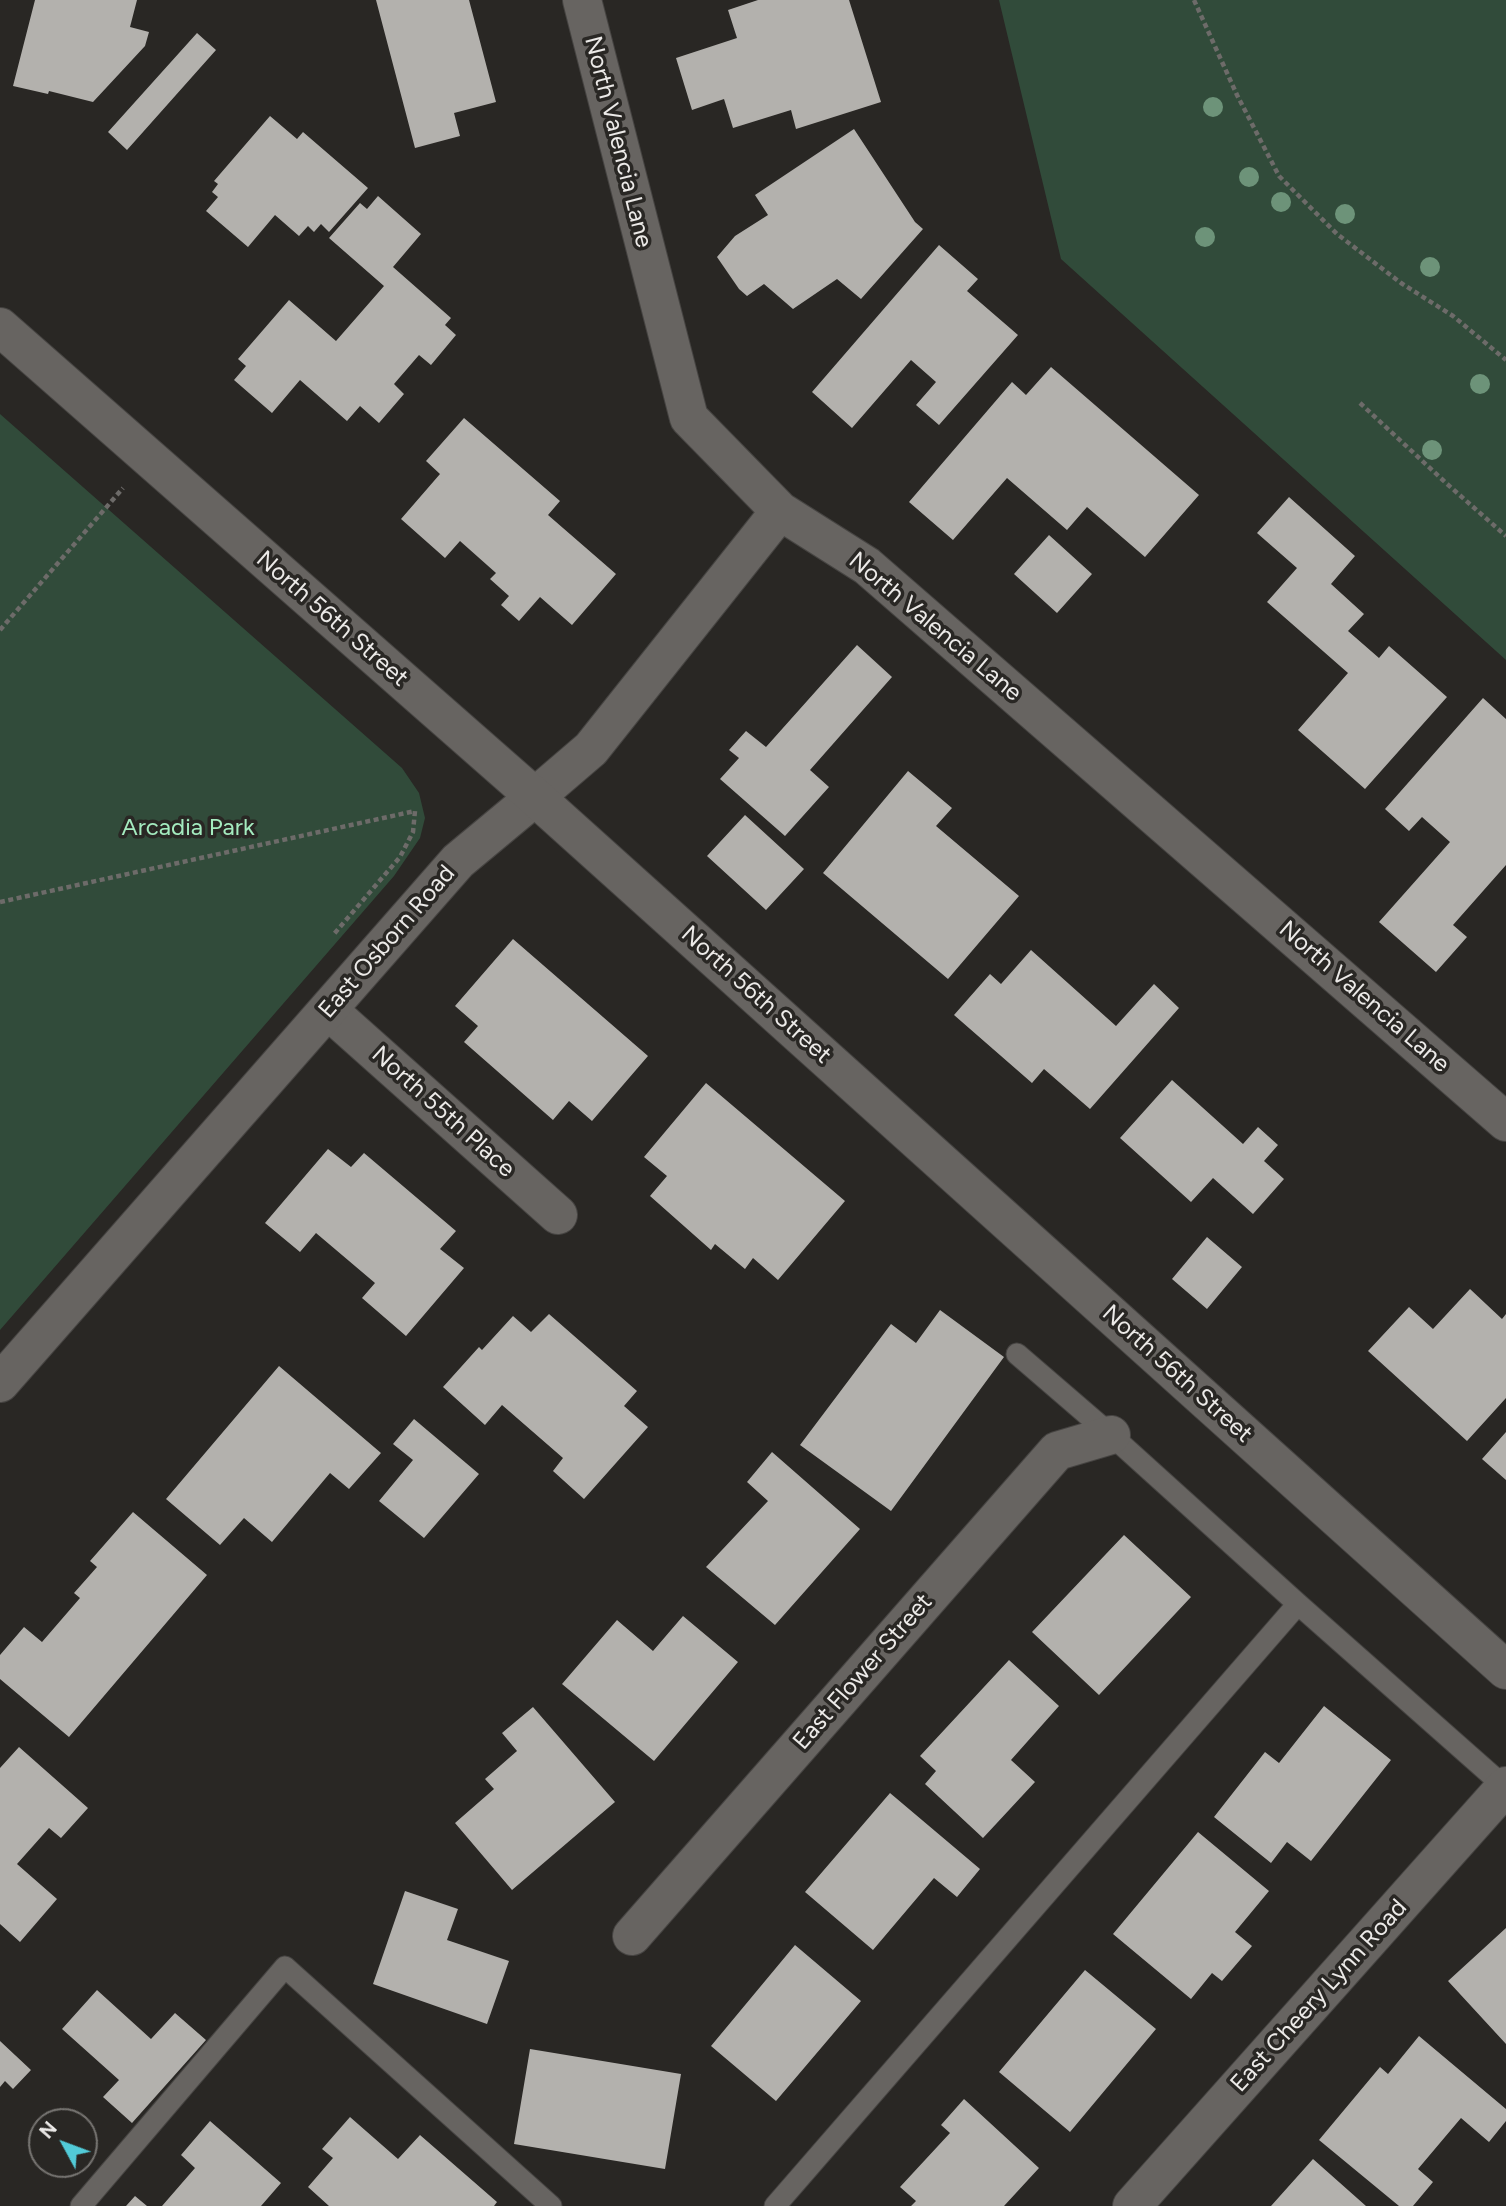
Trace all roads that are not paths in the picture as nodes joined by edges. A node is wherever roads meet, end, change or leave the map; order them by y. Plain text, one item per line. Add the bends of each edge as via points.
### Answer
1 (582, 0) edge
2 (0, 327) edge
3 (780, 511) junction
4 (534, 797) junction
5 (328, 1010) junction
6 (1506, 1122) edge
7 (558, 1215) dead end
8 (1017, 1354) dead end
9 (0, 1383) edge
10 (1111, 1435) junction
11 (1297, 1604) junction
12 (1506, 1670) edge
13 (1506, 1787) edge
14 (632, 1936) dead end
15 (82, 2206) edge
16 (551, 2206) edge
17 (775, 2206) edge
18 (1132, 2206) edge

1 - 3 street, North Valencia Lane via 689,418
2 - 4 street, North 56th Street
3 - 4 street, East Osborn Road via 591,749
3 - 6 street, North Valencia Lane via 867,566
4 - 5 street, East Osborn Road via 458,861
4 - 12 street, North 56th Street
5 - 7 street, North 55th Place
5 - 9 street, East Osborn Road
8 - 10 lane
10 - 11 lane
10 - 14 street, East Flower Street via 1057,1451
11 - 13 lane
11 - 17 lane
13 - 18 street, East Cheery Lynn Road
15 - 16 lane via 285,1966

